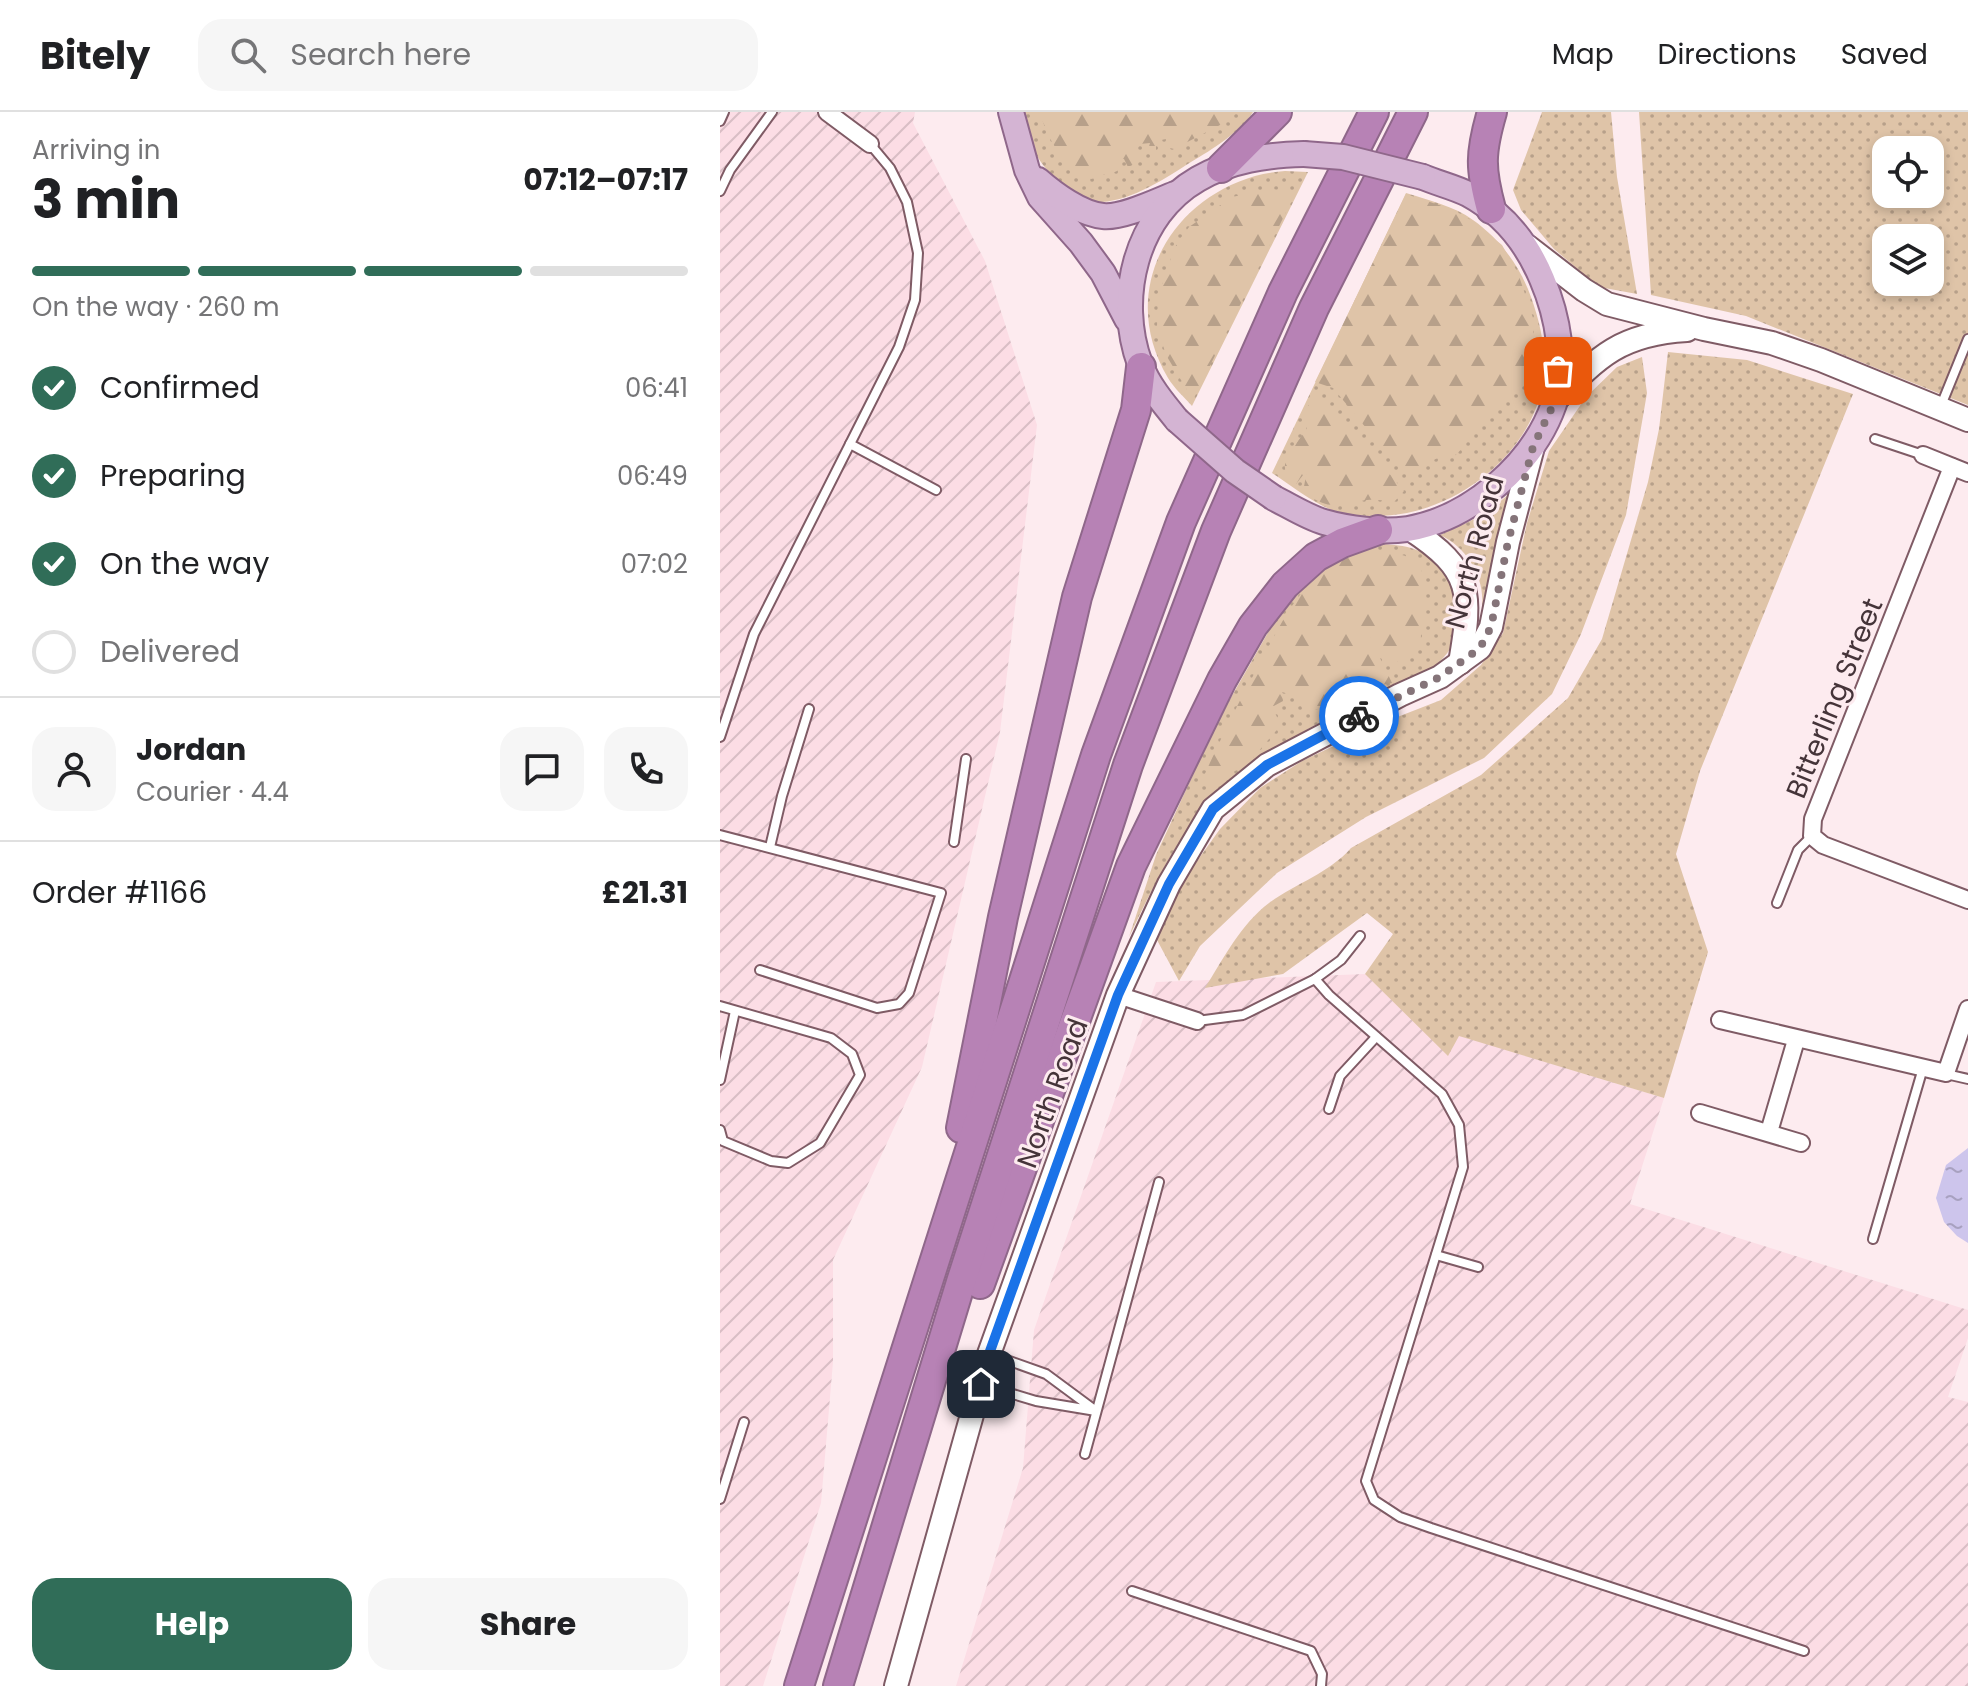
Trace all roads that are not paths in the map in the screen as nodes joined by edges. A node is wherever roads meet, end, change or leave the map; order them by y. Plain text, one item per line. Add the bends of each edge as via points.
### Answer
1 (724, 112) edge
2 (772, 112) edge
3 (827, 112) edge
4 (1011, 112) edge
5 (1277, 112) edge
6 (1374, 112) edge
7 (1413, 112) edge
8 (1492, 112) edge
9 (720, 121) edge
10 (870, 144) joint
11 (1221, 168) junction
12 (1027, 170) junction
13 (720, 191) edge
14 (1182, 191) junction
15 (1491, 209) junction
16 (1527, 246) junction
17 (1680, 326) junction
18 (1131, 329) junction
19 (1968, 339) edge
20 (1141, 367) junction
21 (1555, 401) junction
22 (1940, 408) junction
23 (1968, 420) edge
24 (1875, 439) dead end
25 (850, 444) junction
26 (1533, 447) junction
27 (1923, 455) joint
28 (1960, 470) edge
29 (936, 490) dead end
30 (1410, 529) junction
31 (1378, 530) junction
32 (1460, 663) junction
33 (809, 709) dead end
34 (720, 737) edge
35 (966, 759) dead end
36 (720, 835) edge
37 (1812, 836) junction
38 (954, 842) dead end
39 (770, 847) junction
40 (1968, 900) edge
41 (1777, 903) dead end
42 (1360, 936) dead end
43 (760, 970) dead end
44 (1315, 979) junction
45 (1118, 995) junction
46 (720, 1006) edge
47 (1968, 1009) edge
48 (735, 1011) junction
49 (1720, 1020) dead end
50 (1197, 1021) joint
51 (1376, 1037) junction
52 (1796, 1040) junction
53 (1923, 1068) junction
54 (1946, 1073) junction
55 (1968, 1079) edge
56 (720, 1080) edge
57 (1329, 1109) dead end
58 (1700, 1113) dead end
59 (720, 1130) edge
60 (1769, 1132) junction
61 (1801, 1143) dead end
62 (1159, 1182) dead end
63 (1873, 1239) dead end
64 (1436, 1255) junction
65 (1478, 1267) dead end
66 (933, 1269) junction
67 (989, 1354) junction
68 (981, 1384) junction
69 (1096, 1411) junction
70 (744, 1422) dead end
71 (1085, 1454) dead end
72 (902, 1476) junction
73 (720, 1499) edge
74 (1132, 1591) dead end
75 (1804, 1651) dead end
76 (799, 1686) edge
77 (838, 1686) edge
78 (896, 1686) edge
79 (1321, 1686) edge

1 - 9 lane
2 - 13 lane
3 - 10 street
4 - 12 main road
5 - 11 highway
6 - 66 highway via 1283,292 1181,522 1096,755
7 - 72 highway via 1314,308 1210,546 1128,765
8 - 15 highway via 1481,174
10 - 25 lane via 907,202 918,253 915,300 899,347
11 - 14 main road
11 - 15 main road, bridge via 1251,158 1343,157 1423,177
12 - 14 main road via 1054,193 1104,216
12 - 18 main road via 1040,197 1103,273
14 - 18 main road via 1147,235 1132,272
15 - 16 main road
16 - 17 street via 1607,304
16 - 21 main road via 1556,321
17 - 21 street via 1626,341 1594,362
17 - 22 street via 1772,343
18 - 20 main road
19 - 22 lane
20 - 31 main road, bridge via 1177,420 1274,498 1322,521
20 - 66 highway via 1136,410 1077,597 1003,917
21 - 26 main road
22 - 23 street
24 - 27 lane
25 - 29 lane
25 - 34 lane via 754,634
26 - 30 main road via 1476,501
26 - 32 street, North Road via 1491,627 1480,648
27 - 28 street, Bitterling Street
28 - 37 street, Bitterling Street via 1813,819
30 - 31 main road
30 - 32 street, North Road via 1450,561 1462,582 1469,610
31 - 72 highway via 1316,557 1285,585 1253,626 1222,680 1131,866 966,1322
32 - 45 street, North Road via 1267,765 1213,809 1169,884
33 - 39 lane
35 - 38 lane
36 - 39 lane
37 - 40 street, Bitterling Street via 1823,845
37 - 41 lane via 1798,850
39 - 43 lane via 941,893 909,993 899,1004 877,1008
42 - 44 lane via 1341,960
44 - 50 lane via 1243,1015
44 - 51 lane
45 - 50 street
45 - 67 street, North Road
46 - 48 lane
47 - 54 street
48 - 56 lane
48 - 59 lane via 831,1038 852,1054 860,1075 820,1143 788,1163 723,1141
49 - 52 street
51 - 57 lane via 1340,1076
51 - 64 lane via 1442,1094 1459,1125 1463,1167
52 - 53 street
52 - 60 street
53 - 54 street
53 - 63 lane
54 - 55 lane
58 - 60 street
60 - 61 street
62 - 69 lane
64 - 65 lane
64 - 75 lane via 1366,1481 1374,1500 1431,1528
66 - 76 highway
67 - 68 street, North Road
67 - 69 lane via 1046,1374
68 - 69 lane
68 - 78 street, North Road
69 - 71 lane
70 - 73 lane
72 - 77 highway
74 - 79 lane via 1311,1651 1322,1674

